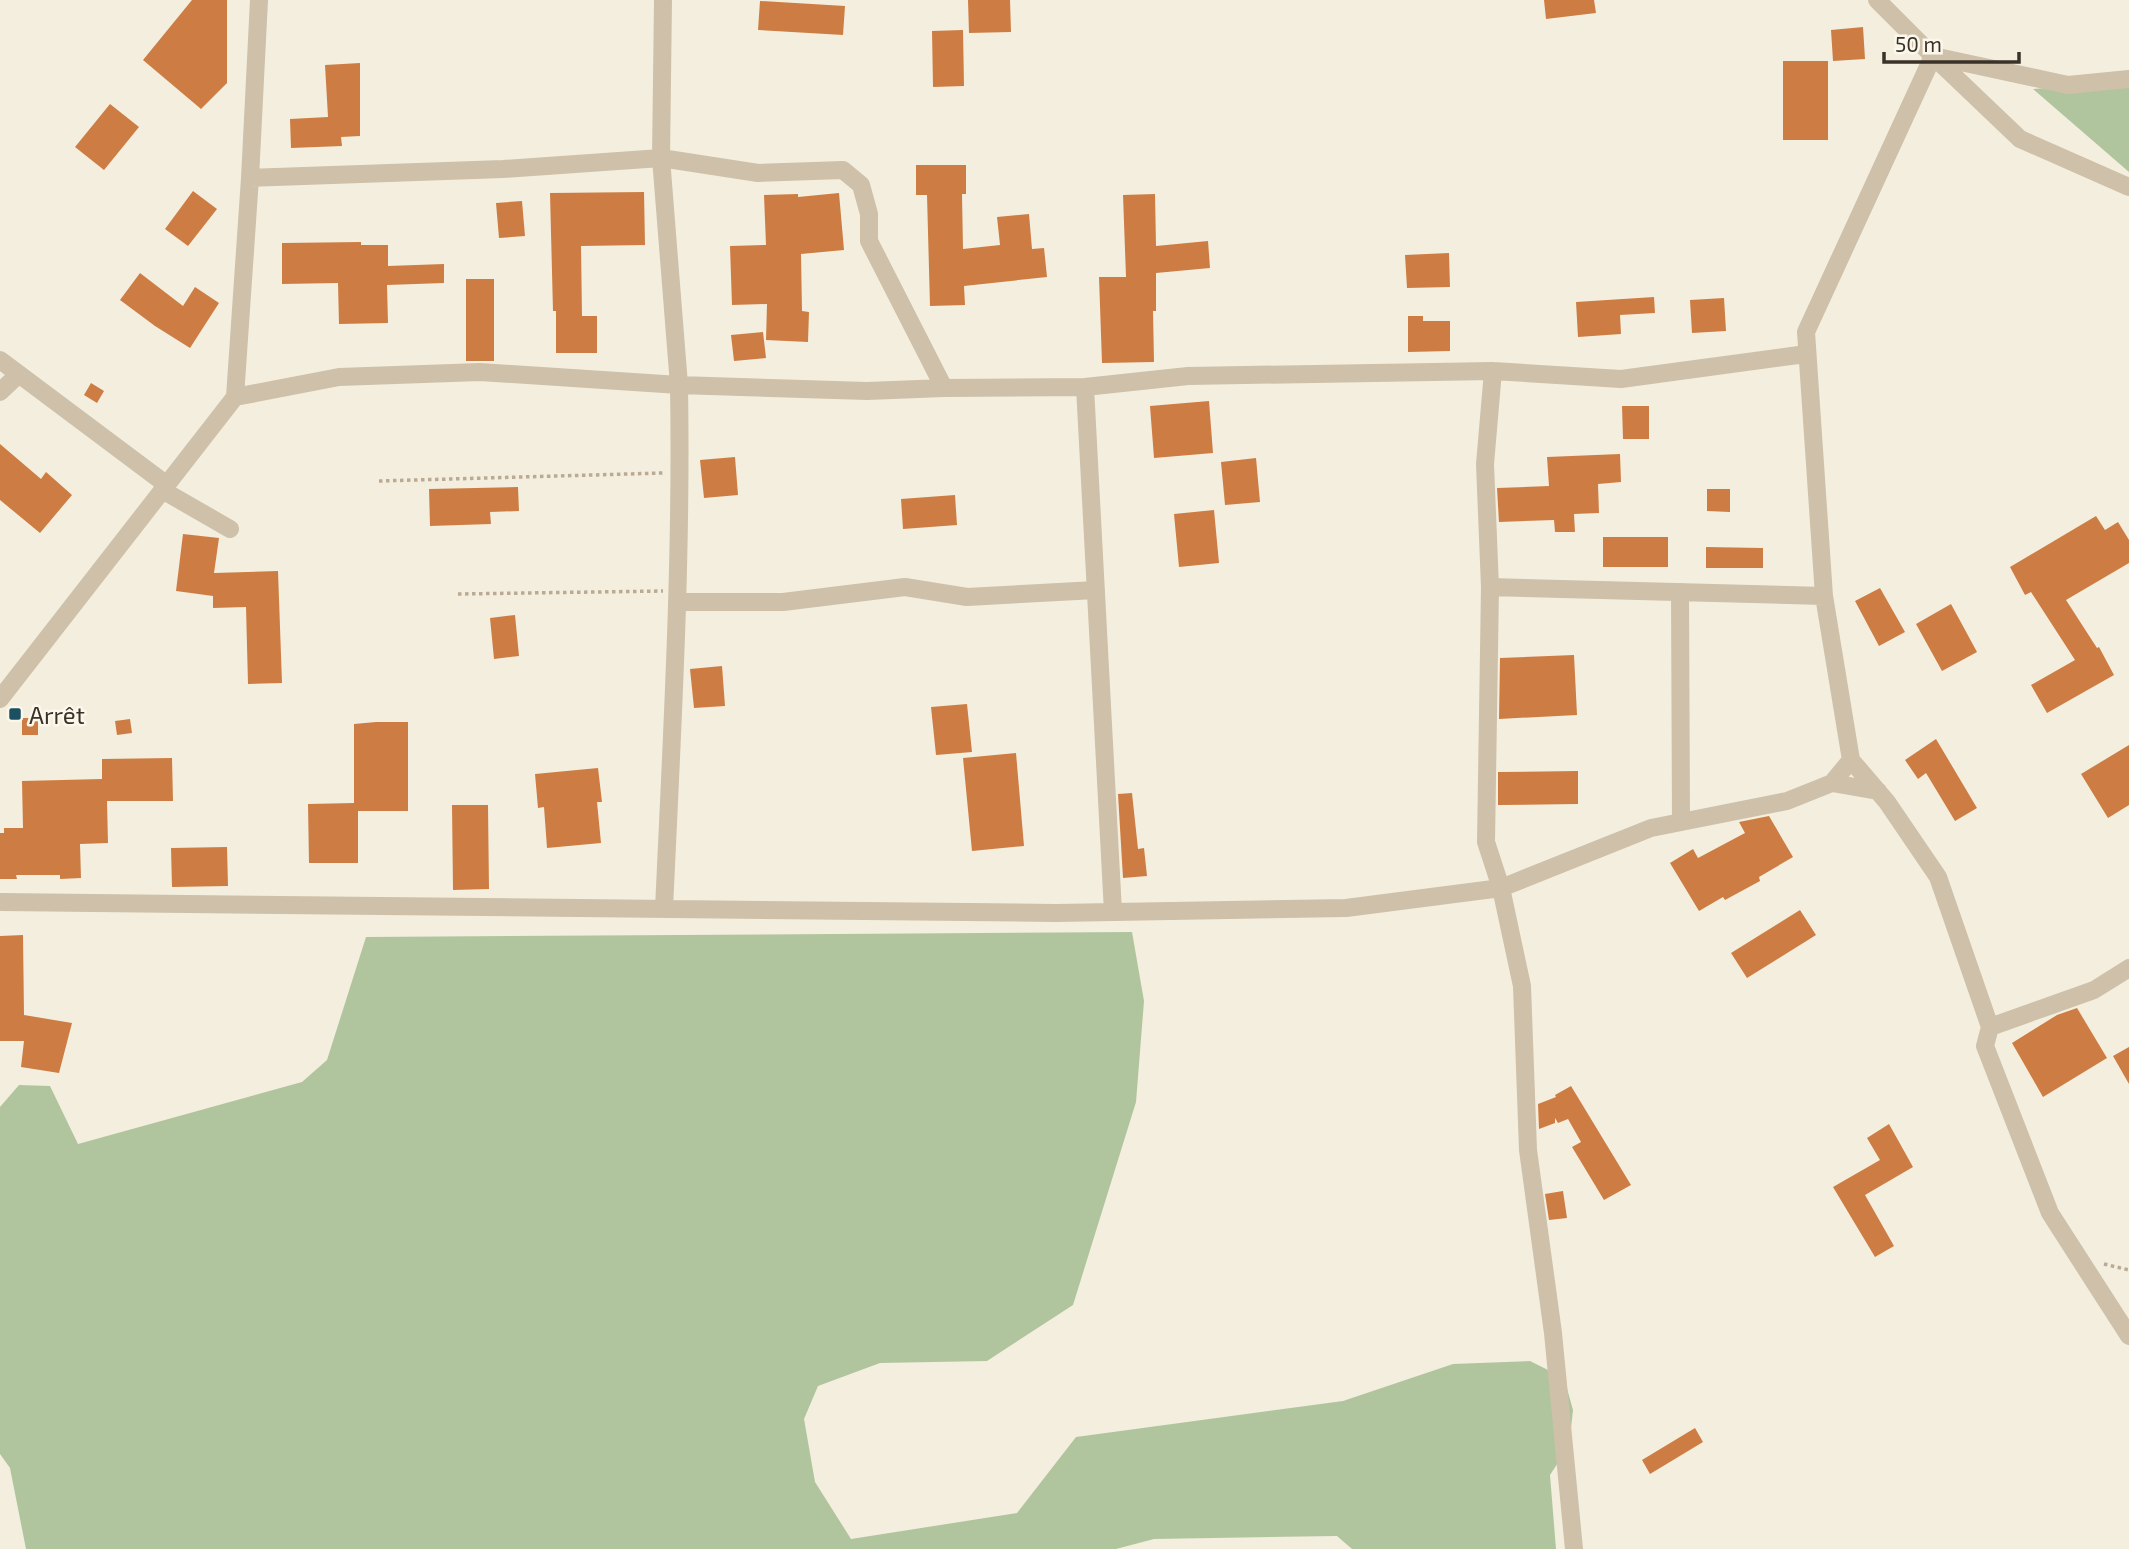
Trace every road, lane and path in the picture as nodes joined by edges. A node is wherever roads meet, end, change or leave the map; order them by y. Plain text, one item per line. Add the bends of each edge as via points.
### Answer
1 (259, 0) edge
2 (663, 0) edge
3 (1877, 0) edge
4 (1933, 56) junction
5 (2129, 79) edge
6 (661, 158) junction
7 (250, 178) junction
8 (2129, 187) edge
9 (1806, 354) junction
10 (0, 360) edge
11 (1493, 371) junction
12 (19, 374) junction
13 (680, 385) junction
14 (1085, 387) junction
15 (944, 388) junction
16 (0, 392) edge
17 (235, 397) junction
18 (681, 472) junction
19 (379, 481) dead end
20 (167, 485) junction
21 (230, 529) dead end
22 (1490, 587) junction
23 (1096, 590) junction
24 (1680, 592) junction
25 (458, 594) dead end
26 (678, 596) junction
27 (1824, 596) junction
28 (0, 699) edge
29 (1851, 760) junction
30 (1832, 783) junction
31 (1878, 791) junction
32 (1681, 821) junction
33 (1501, 888) junction
34 (0, 902) edge
35 (664, 909) junction
36 (1113, 912) junction
37 (2129, 968) edge
38 (1990, 1027) junction
39 (2129, 1336) edge
40 (1574, 1549) edge

1 - 7 street
2 - 6 street
3 - 4 street
4 - 5 street via 2068,85
4 - 8 street via 2020,139
4 - 9 street via 1806,332
6 - 7 street
6 - 13 street
6 - 15 street via 758,173 843,170 860,185 869,214 869,241
7 - 17 street
9 - 11 street via 1621,379
9 - 27 street
10 - 12 street
11 - 14 street via 1188,376
11 - 22 street via 1485,464
12 - 16 street
12 - 20 street
13 - 15 street via 867,391
13 - 17 street via 480,372 339,377
13 - 18 street
14 - 15 street
14 - 23 street
17 - 20 street
18 - 19 path
18 - 26 street
20 - 21 street via 164,491
20 - 28 street
22 - 24 street
22 - 33 street via 1486,842
23 - 26 street via 967,597 905,587 783,602
23 - 36 street
24 - 27 street
24 - 32 street
25 - 26 path
26 - 35 street
27 - 29 street
29 - 30 street
29 - 31 street
30 - 31 street
30 - 32 street via 1787,801
31 - 38 street via 1938,877
32 - 33 street via 1651,828
33 - 36 street via 1346,908
33 - 40 street via 1522,986 1528,1150 1553,1334
34 - 35 street
35 - 36 street
37 - 38 street via 2094,990
38 - 39 street via 1985,1046 2050,1213

